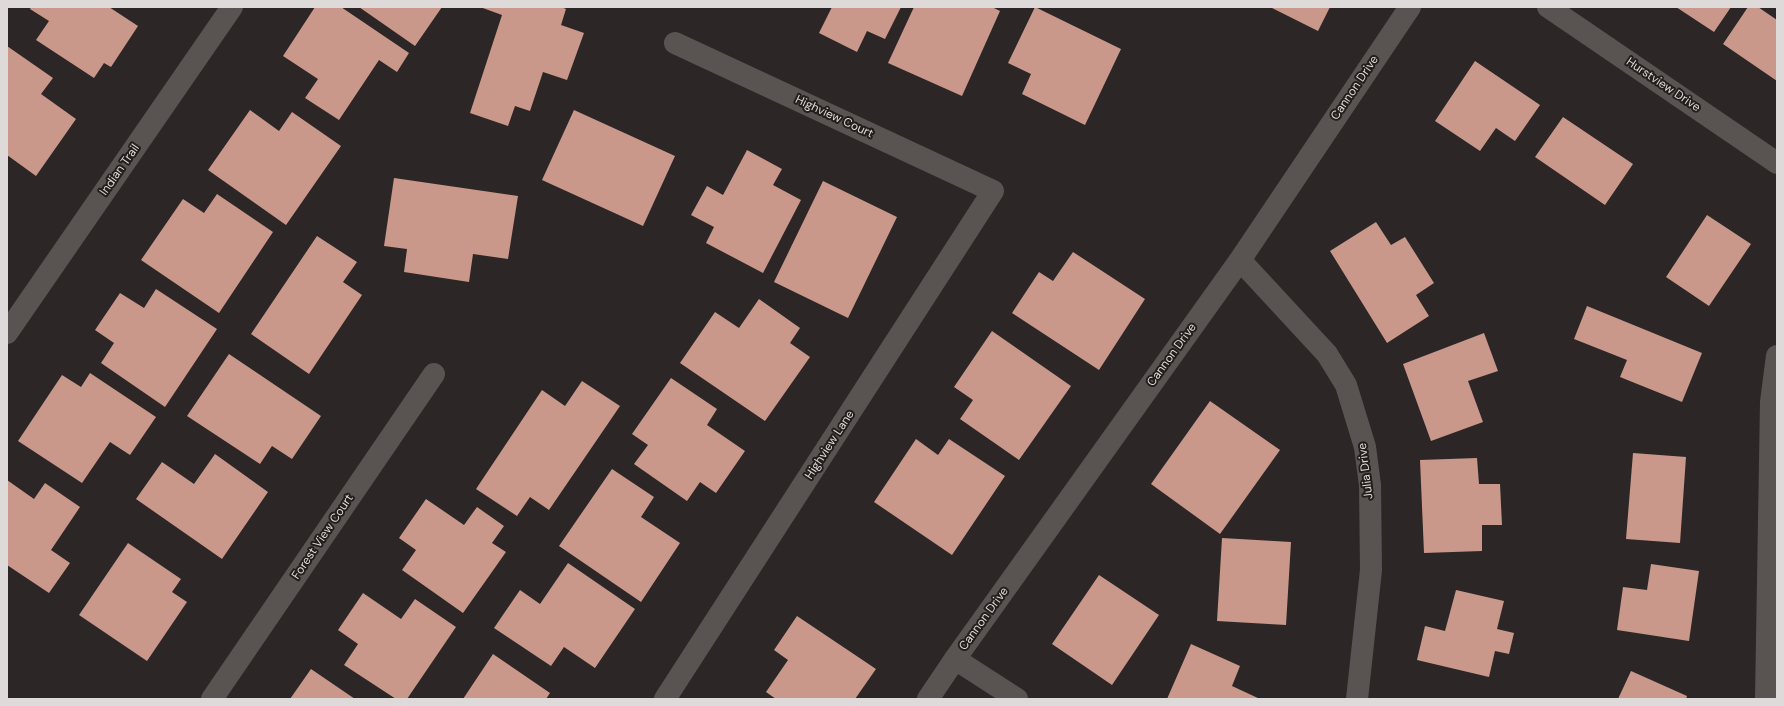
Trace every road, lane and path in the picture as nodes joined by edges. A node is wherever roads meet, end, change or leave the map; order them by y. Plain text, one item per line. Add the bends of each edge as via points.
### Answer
1 (232, 7) edge
2 (1410, 7) edge
3 (1548, 7) edge
4 (675, 43) dead end
5 (1777, 163) edge
6 (993, 191) joint
7 (1240, 260) junction
8 (7, 333) edge
9 (1777, 356) edge
10 (434, 374) dead end
11 (955, 658) junction
12 (212, 699) edge
13 (666, 699) edge
14 (928, 699) edge
15 (1017, 699) edge
16 (1357, 699) edge
17 (1766, 699) edge

1 - 8 street, Indian Trail
2 - 7 street, Cannon Drive
3 - 5 street, Hurstview Drive
4 - 6 street, Highview Court
6 - 13 street, Highview Lane
7 - 11 street, Cannon Drive
7 - 16 street, Julia Drive via 1327,354 1346,385 1365,447 1370,485 1371,570
9 - 17 street via 1771,402
10 - 12 street, Forest View Court
11 - 14 street, Cannon Drive
11 - 15 street

